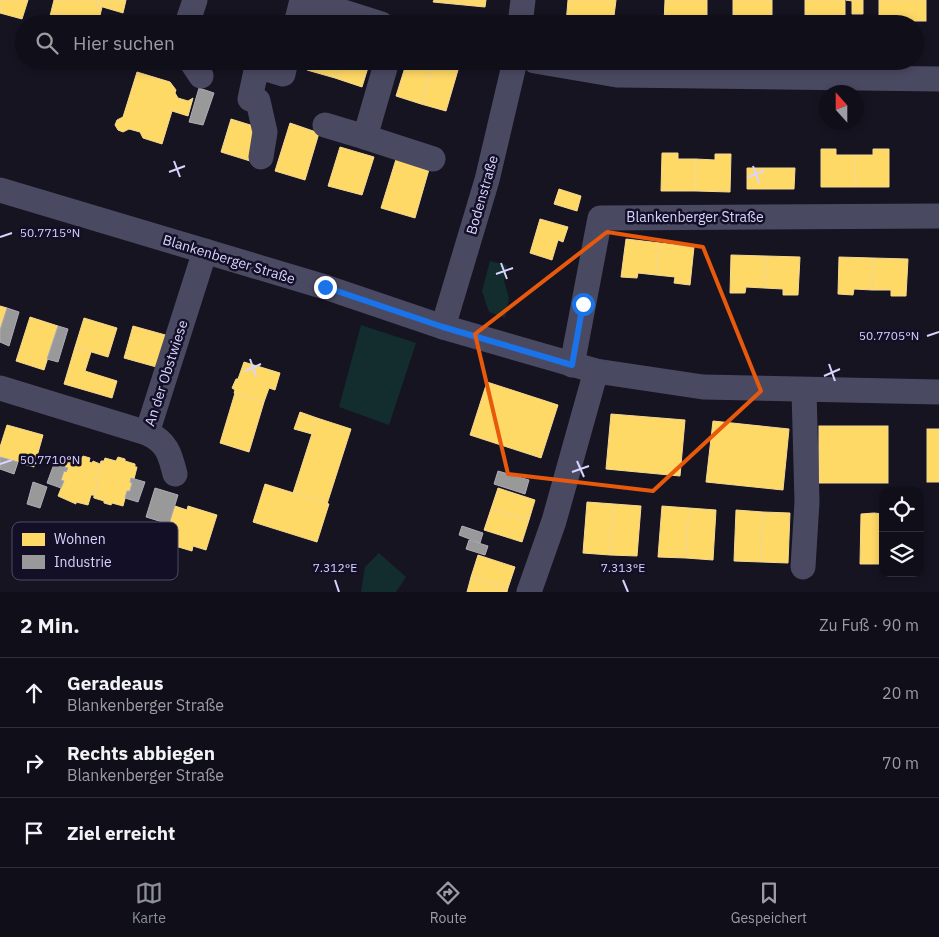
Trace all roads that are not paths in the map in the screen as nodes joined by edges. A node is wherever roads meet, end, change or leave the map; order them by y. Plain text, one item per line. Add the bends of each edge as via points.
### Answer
1 (195, 0) edge
2 (302, 0) edge
3 (306, 0) edge
4 (523, 0) edge
5 (191, 15) edge
6 (298, 15) edge
7 (353, 15) edge
8 (521, 15) edge
9 (256, 70) edge
10 (270, 70) edge
11 (284, 70) edge
12 (384, 70) edge
13 (513, 70) edge
14 (588, 70) edge
15 (939, 79) edge
16 (325, 125) dead end
17 (365, 136) junction
18 (261, 157) dead end
19 (433, 159) dead end
20 (0, 190) edge
21 (939, 216) edge
22 (205, 252) junction
23 (443, 327) junction
24 (572, 365) junction
25 (596, 371) junction
26 (0, 388) edge
27 (804, 390) junction
28 (939, 392) edge
29 (147, 433) junction
30 (175, 474) dead end
31 (803, 567) dead end
32 (529, 592) edge

1 - 5 street
2 - 6 street
3 - 7 street
4 - 8 street
9 - 18 street via 250,99 258,101 265,132
10 - 11 street via 283,74
12 - 17 street
13 - 23 street, Bodenstraße via 487,180
14 - 15 street via 617,75
16 - 17 street
17 - 19 street
20 - 22 street, Blankenberger Straße
21 - 24 street, Blankenberger Straße via 600,218
22 - 23 street, Blankenberger Straße via 325,287
22 - 29 street, An der Obstwiese
23 - 24 street, Blankenberger Straße
24 - 25 street, Blankenberger Straße
25 - 27 street, Blankenberger Straße via 703,387
25 - 32 street via 554,522
26 - 29 street, An der Obstwiese
27 - 28 street, Blankenberger Straße
27 - 31 street via 807,502
29 - 30 street via 158,438 170,456

